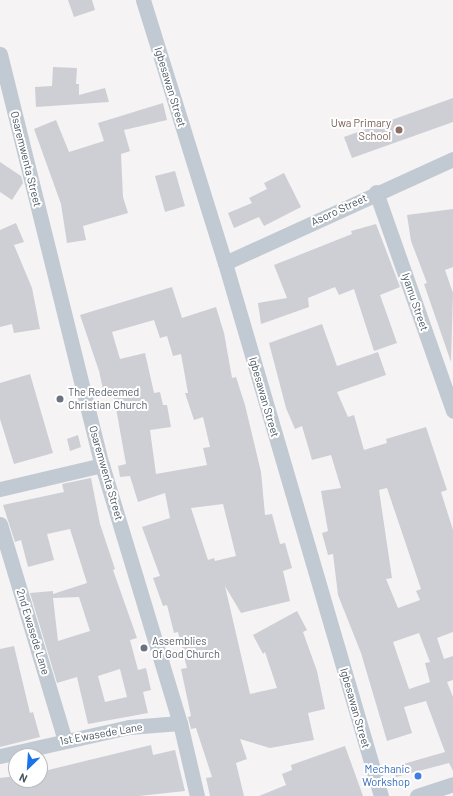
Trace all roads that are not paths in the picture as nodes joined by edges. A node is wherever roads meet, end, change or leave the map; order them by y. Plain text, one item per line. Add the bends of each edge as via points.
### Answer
1 (143, 0) edge
2 (0, 54) edge
3 (453, 159) edge
4 (376, 192) junction
5 (225, 263) junction
6 (453, 411) edge
7 (102, 465) junction
8 (0, 489) edge
9 (0, 524) edge
10 (180, 723) junction
11 (66, 740) junction
12 (0, 756) edge
13 (453, 784) edge
14 (196, 796) edge
15 (381, 796) edge
16 (417, 796) edge

1 - 5 street, Igbesawan Street
2 - 7 street, Osaremwenta Street
3 - 4 street, Asoro Street
4 - 5 street, Asoro Street
4 - 6 street, Iyamu Street
5 - 15 street, Igbesawan Street
7 - 8 street
7 - 10 street, Osaremwenta Street
9 - 11 street, 2nd Ewasede Lane
10 - 11 street, 1st Ewasede Lane via 129,727
10 - 14 street, Osaremwenta Street
11 - 12 street, 1st Ewasede Lane
13 - 16 street

